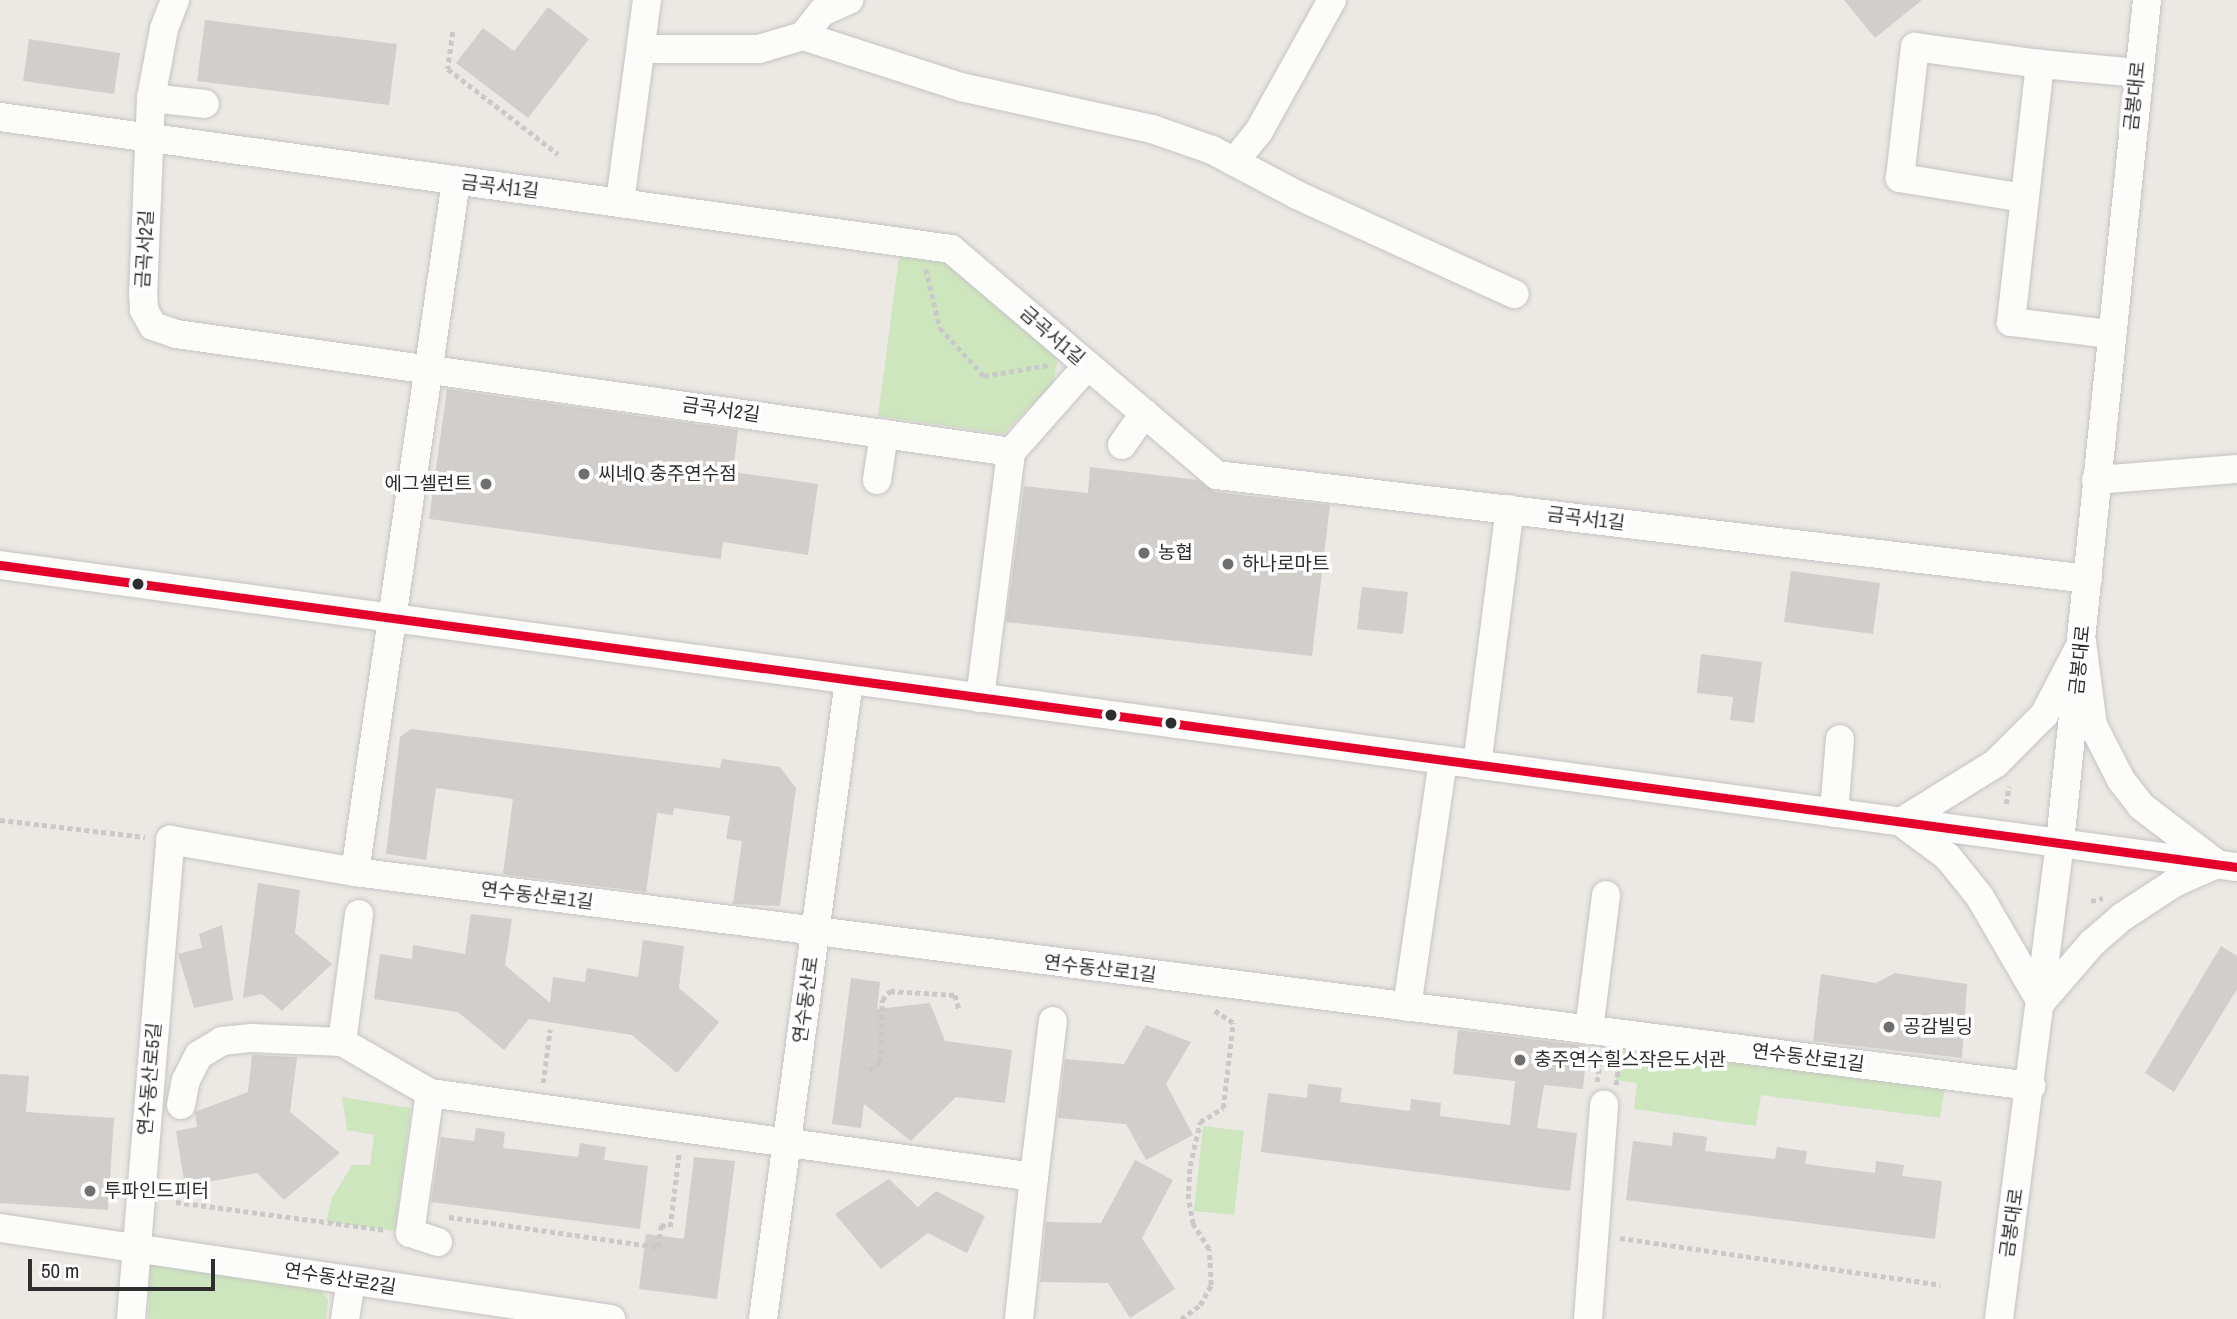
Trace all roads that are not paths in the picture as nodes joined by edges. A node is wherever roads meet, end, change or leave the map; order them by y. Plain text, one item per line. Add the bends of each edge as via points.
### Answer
1 (175, 0) edge
2 (647, 0) edge
3 (849, 0) edge
4 (1332, 0) edge
5 (2147, 0) edge
6 (803, 36) junction
7 (641, 49) junction
8 (2040, 64) junction
9 (2138, 73) junction
10 (151, 98) junction
11 (205, 104) dead end
12 (0, 117) edge
13 (151, 141) junction
14 (1234, 162) junction
15 (456, 181) junction
16 (2024, 198) junction
17 (620, 202) junction
18 (1514, 294) dead end
19 (2109, 334) junction
20 (1087, 366) junction
21 (430, 367) junction
22 (1144, 413) junction
23 (884, 434) junction
24 (1122, 444) dead end
25 (1011, 452) junction
26 (2237, 469) edge
27 (877, 480) dead end
28 (2096, 480) junction
29 (1510, 509) junction
30 (0, 565) edge
31 (2088, 579) junction
32 (394, 618) junction
33 (2082, 642) junction
34 (849, 680) junction
35 (980, 698) junction
36 (1840, 739) dead end
37 (1443, 760) junction
38 (1477, 765) junction
39 (1834, 813) junction
40 (1900, 822) junction
41 (170, 840) joint
42 (2060, 842) junction
43 (2227, 866) edge
44 (355, 872) junction
45 (1606, 894) dead end
46 (359, 914) dead end
47 (815, 933) junction
48 (2041, 1002) junction
49 (1407, 1007) junction
50 (1053, 1021) dead end
51 (1595, 1037) junction
52 (342, 1042) junction
53 (2031, 1086) junction
54 (430, 1093) junction
55 (1605, 1097) road end
56 (181, 1105) dead end
57 (787, 1144) junction
58 (1034, 1177) junction
59 (0, 1228) edge
60 (438, 1242) dead end
61 (136, 1247) junction
62 (351, 1282) junction
63 (512, 1312) edge
64 (131, 1319) edge
65 (345, 1319) edge
66 (611, 1319) edge
67 (763, 1319) edge
68 (1019, 1319) edge
69 (1588, 1319) edge
70 (1999, 1319) edge

1 - 10 street via 152,27
2 - 7 street
3 - 6 street via 822,12
4 - 14 street via 1259,131
5 - 9 street, 금봉대로
6 - 7 street via 759,49
6 - 14 street via 961,87 1152,129
7 - 17 street
8 - 9 street
8 - 16 street
8 - 16 street via 1915,47 1900,178
9 - 19 street, 금봉대로
10 - 11 street
10 - 13 street
12 - 13 street, 금곡서1길
13 - 15 street, 금곡서1길
13 - 21 street, 금곡서2길 via 143,294 144,310 153,326 176,334
14 - 18 street
15 - 17 street, 금곡서1길
15 - 21 street
16 - 19 street via 2011,322
17 - 20 street, 금곡서1길 via 951,249
19 - 28 street, 금봉대로
20 - 22 street, 금곡서1길
20 - 25 street
21 - 23 street, 금곡서2길
21 - 32 street
22 - 24 street
22 - 29 street, 금곡서1길 via 1217,474
23 - 25 street, 금곡서2길
23 - 27 street
25 - 35 street
26 - 28 street
28 - 31 street, 금봉대로
29 - 31 street, 금곡서1길
29 - 38 street
30 - 32 street
31 - 33 street, 금봉대로
32 - 34 street
32 - 44 street
33 - 40 street via 2044,715 1996,763
33 - 42 street, 금봉대로
33 - 43 street via 2093,726 2121,780 2141,806
34 - 35 street
34 - 47 street, 연수동산로
35 - 37 street
36 - 39 street
37 - 38 street
37 - 49 street
38 - 39 street
39 - 40 street
40 - 42 street
40 - 48 street via 1948,857 1980,897
41 - 44 street, 연수동산로1길
41 - 61 street, 연수동산로5길
42 - 43 street
42 - 48 street, 금봉대로
43 - 48 street via 2174,883 2122,917 2092,943
44 - 47 street, 연수동산로1길
45 - 51 street
46 - 52 street
47 - 49 street, 연수동산로1길
47 - 57 street, 연수동산로
48 - 53 street, 금봉대로
49 - 51 street, 연수동산로1길
50 - 58 street
51 - 53 street, 연수동산로1길
52 - 54 street
52 - 56 street via 222,1041 199,1055 186,1080
53 - 70 street, 금봉대로
54 - 57 street
54 - 60 street via 412,1223
55 - 69 street
57 - 58 street
57 - 67 street, 연수동산로
58 - 68 street
59 - 61 street, 연수동산로2길
61 - 62 street, 연수동산로2길
61 - 64 street, 연수동산로5길
62 - 63 street, 연수동산로2길
62 - 65 street
63 - 66 street, 연수동산로2길

